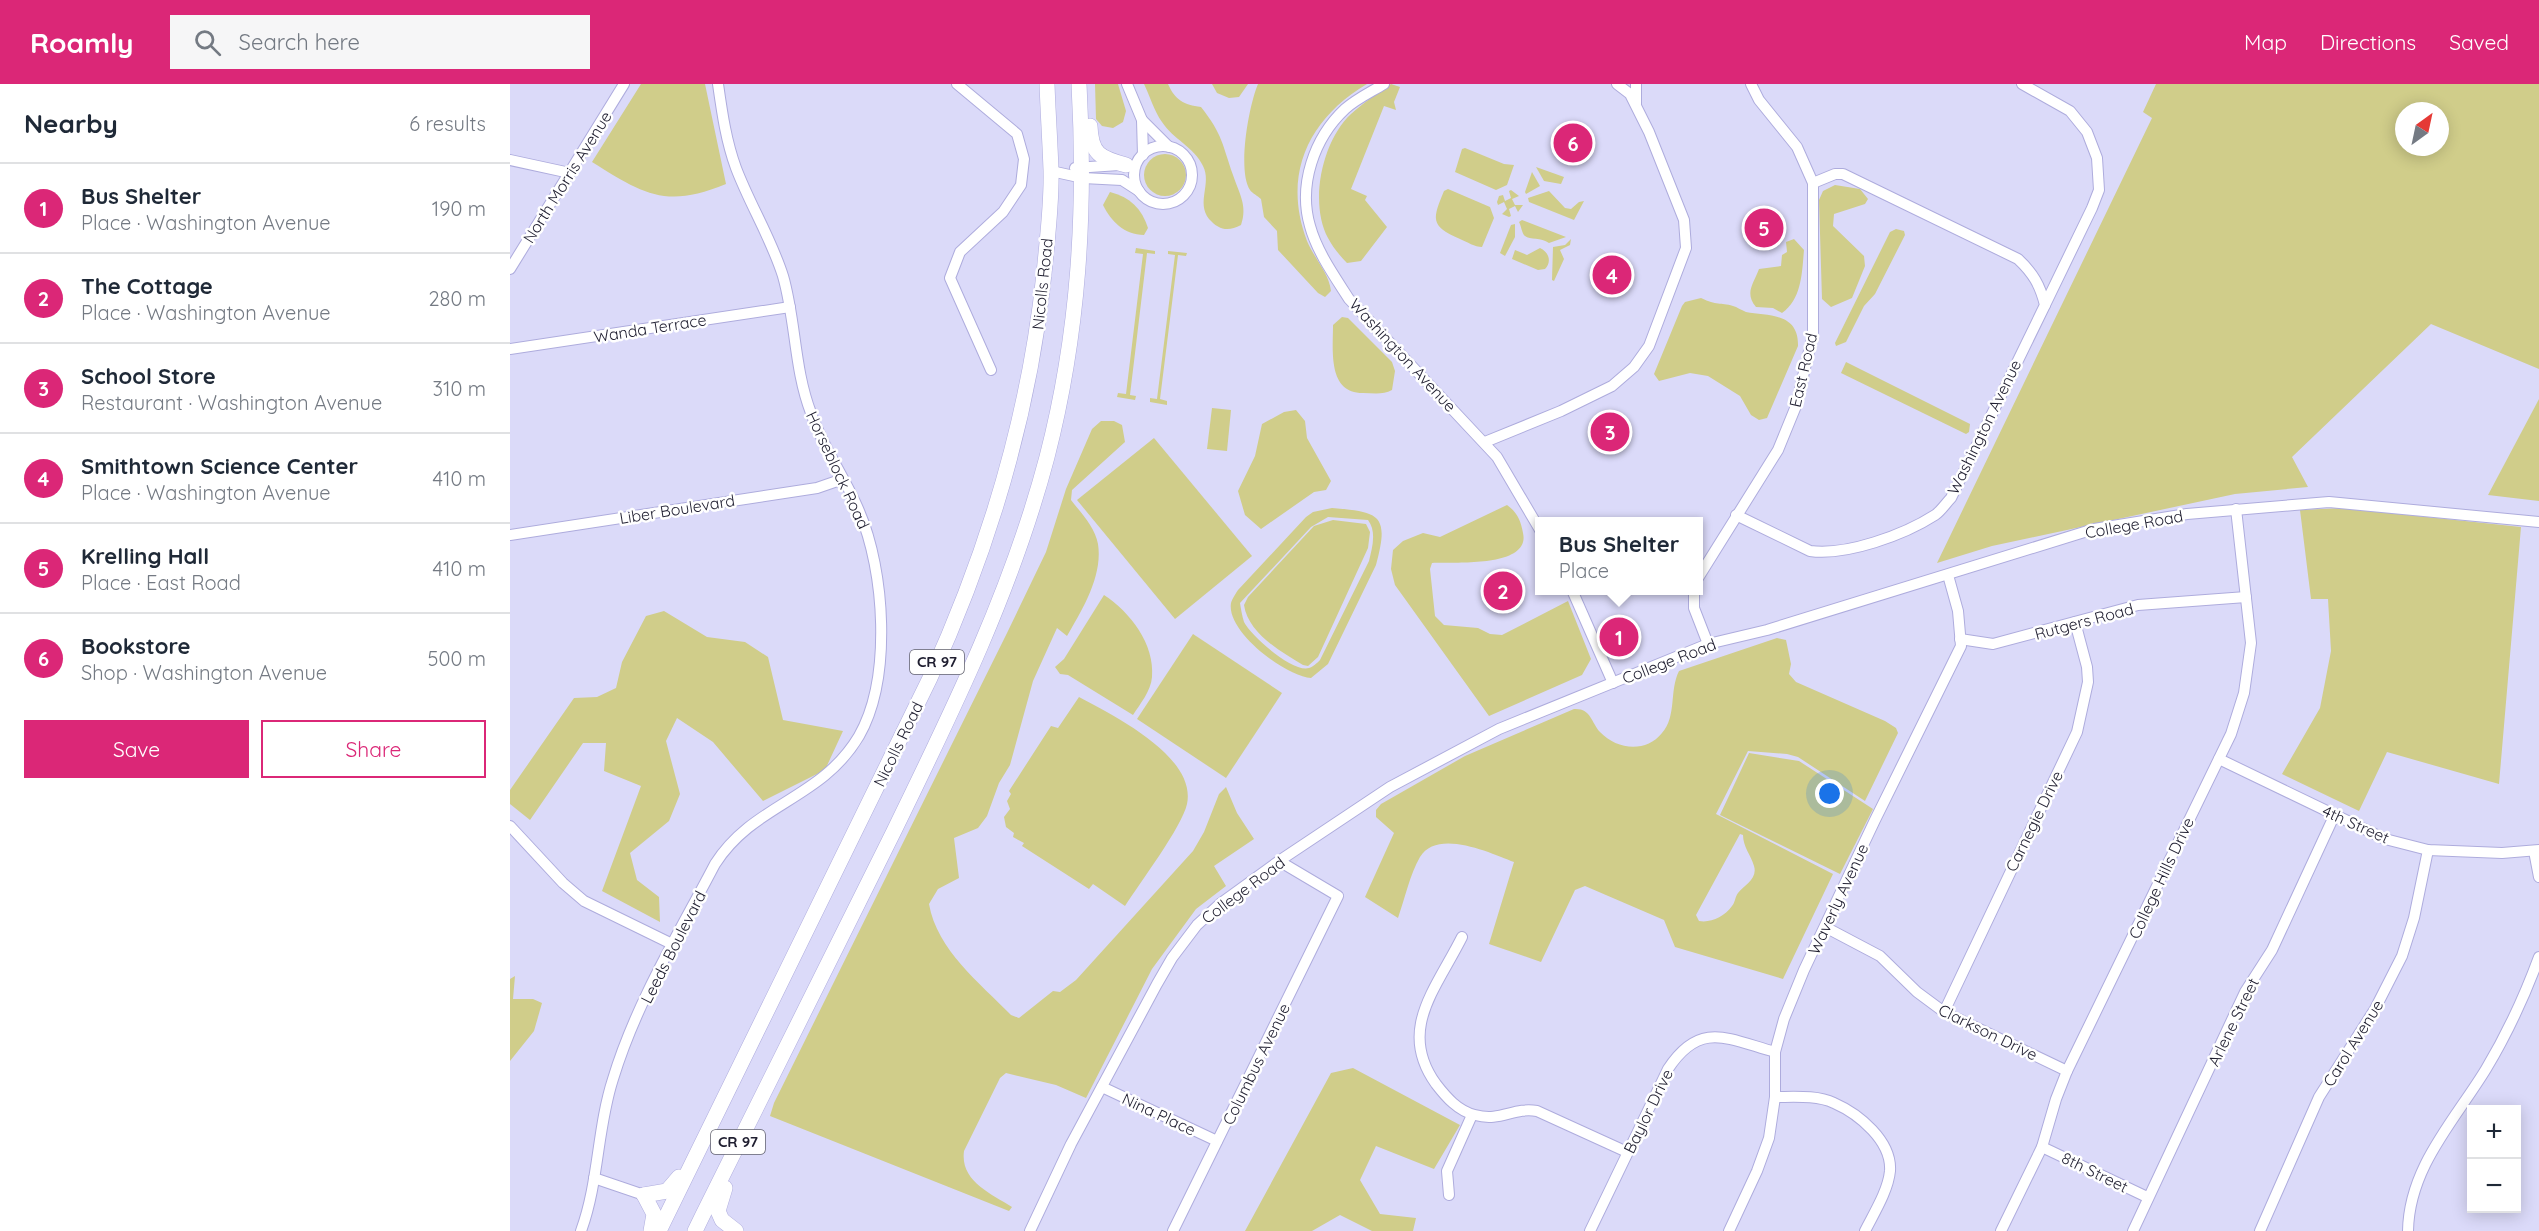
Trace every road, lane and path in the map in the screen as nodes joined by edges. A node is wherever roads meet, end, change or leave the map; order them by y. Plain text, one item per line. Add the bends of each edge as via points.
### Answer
1 (624, 84) edge
2 (718, 84) edge
3 (957, 84) edge
4 (1047, 84) edge
5 (1079, 84) edge
6 (1088, 84) edge
7 (1127, 84) edge
8 (1384, 84) edge
9 (1617, 84) edge
10 (1636, 84) edge
11 (1751, 84) edge
12 (2022, 84) edge
13 (1636, 105) junction
14 (1142, 120) junction
15 (1170, 147) junction
16 (1142, 156) junction
17 (510, 160) edge
18 (1126, 165) junction
19 (1051, 171) junction
20 (570, 173) junction
21 (1083, 173) junction
22 (1813, 183) junction
23 (1140, 192) junction
24 (510, 269) edge
25 (2045, 305) junction
26 (790, 307) junction
27 (510, 349) edge
28 (991, 370) dead end
29 (1485, 442) junction
30 (843, 479) junction
31 (2236, 508) junction
32 (1736, 515) junction
33 (2539, 522) edge
34 (1535, 523) edge
35 (510, 535) edge
36 (1703, 570) edge
37 (1948, 575) junction
38 (1574, 595) edge
39 (1694, 595) edge
40 (2246, 597) junction
41 (2075, 622) junction
42 (1960, 639) junction
43 (1708, 644) junction
44 (1613, 683) junction
45 (864, 724) joint
46 (2219, 759) junction
47 (2335, 814) junction
48 (510, 826) edge
49 (2428, 850) junction
50 (2537, 851) edge
51 (1279, 861) junction
52 (2539, 877) edge
53 (1825, 927) junction
54 (1462, 937) dead end
55 (674, 945) junction
56 (2539, 957) edge
57 (1944, 1012) junction
58 (1775, 1053) junction
59 (784, 1055) junction
60 (2067, 1071) junction
61 (1102, 1087) junction
62 (1775, 1097) junction
63 (1472, 1115) junction
64 (1217, 1141) junction
65 (2042, 1146) junction
66 (1627, 1152) junction
67 (690, 1168) junction
68 (594, 1178) junction
69 (644, 1195) junction
70 (1449, 1195) dead end
71 (2147, 1197) junction
72 (581, 1231) edge
73 (651, 1231) edge
74 (659, 1231) edge
75 (695, 1231) edge
76 (715, 1231) edge
77 (723, 1231) edge
78 (736, 1231) edge
79 (1030, 1231) edge
80 (1173, 1231) edge
81 (1590, 1231) edge
82 (1729, 1231) edge
83 (1865, 1231) edge
84 (2001, 1231) edge
85 (2133, 1231) edge
86 (2260, 1231) edge
87 (2408, 1231) edge

1 - 20 street, North Morris Avenue
2 - 26 street, Horseblock Road via 730,150 777,258
3 - 28 street via 1017,134 1024,159 1021,185 1003,212 960,252 950,278
4 - 19 highway, Nicolls Road / CR 97
5 - 21 highway, Nicolls Road / CR 97
6 - 18 highway via 1092,145 1105,158
7 - 14 street
8 - 29 street, Washington Avenue via 1347,107 1321,140 1307,180 1310,227 1349,299
9 - 13 street
10 - 13 street
11 - 22 street, East Road via 1797,147
12 - 25 street, Washington Avenue via 2070,111 2087,132 2097,158 2099,190
13 - 29 street via 1684,220 1686,235 1686,248 1649,346 1634,367 1612,386
14 - 15 street
14 - 16 street
15 - 16 street via 1154,148
15 - 23 street via 1189,162 1189,188 1178,201 1169,204 1152,202
16 - 18 street
16 - 23 street via 1135,171
17 - 20 street
18 - 21 street
19 - 21 street
19 - 67 highway, Nicolls Road / CR 97 via 1035,348 1012,453 982,554 930,678
20 - 24 street, North Morris Avenue
21 - 23 street via 1122,180
21 - 59 highway, Nicolls Road / CR 97 via 1078,268 1066,369 1026,531 963,689
22 - 25 street via 1843,174 2018,259 2040,285
22 - 32 street, East Road via 1815,282 1810,349 1796,406 1778,450
25 - 32 street, Washington Avenue via 1951,498 1938,514 1912,528 1849,550 1822,553 1810,551
26 - 27 street, Wanda Terrace
26 - 30 street, Horseblock Road via 806,398
29 - 34 street, Washington Avenue via 1501,461
30 - 35 street, Liber Boulevard via 818,488
30 - 45 street, Horseblock Road via 866,527 878,587 878,672
31 - 33 street, College Road via 2364,503
31 - 37 street, College Road via 2094,529
31 - 40 street, College Hills Drive
32 - 36 street, East Road
37 - 42 street, Waverly Avenue via 1958,611
37 - 43 street, College Road
38 - 44 street
39 - 43 street via 1694,608
40 - 41 street, Rutgers Road via 2138,605
40 - 46 street, College Hills Drive via 2251,643 2244,693
41 - 42 street, Rutgers Road via 1992,644
41 - 57 street, Carnegie Drive via 2088,682 2077,732
42 - 53 street, Waverly Avenue via 1960,647
43 - 44 street, College Road
44 - 51 street, College Road via 1499,729 1400,782
45 - 55 street, Leeds Boulevard via 845,755 819,782 748,825 729,844
46 - 47 street, 4th Street
46 - 60 street, College Hills Drive
47 - 49 street, 4th Street via 2385,839
47 - 71 street, Arlene Street via 2272,950 2245,992
48 - 55 street via 584,901
49 - 50 street, 4th Street
49 - 86 street, Carol Avenue via 2402,956 2375,1010 2319,1097
50 - 52 street
51 - 61 street, College Road via 1197,925 1172,958
51 - 64 street, Columbus Avenue via 1338,896
53 - 57 street, Clarkson Drive via 1880,956
53 - 58 street, Waverly Avenue via 1785,1019
54 - 63 street via 1422,1016 1418,1046 1443,1094
55 - 68 street, Leeds Boulevard via 620,1056 608,1095
56 - 87 street via 2494,1054 2437,1139 2425,1164
57 - 60 street, Clarkson Drive
58 - 62 street, Waverly Avenue
58 - 66 street, Baylor Drive via 1708,1036 1690,1042 1668,1069
59 - 75 highway, Nicolls Road / CR 97
59 - 78 highway via 719,1201 720,1215
60 - 65 street, College Hills Drive
61 - 64 street, Nina Place
61 - 79 street, College Road
62 - 82 street, Waverly Avenue via 1769,1138
62 - 83 street via 1833,1102 1874,1132 1886,1150 1890,1171
63 - 66 street via 1496,1119 1522,1110 1537,1111
63 - 70 street via 1447,1171
64 - 80 street, Columbus Avenue
65 - 71 street, 8th Street
65 - 84 street, College Hills Drive
66 - 81 street, Baylor Drive
67 - 69 highway via 666,1191
67 - 74 highway, Nicolls Road / CR 97
68 - 69 street
68 - 72 street, Leeds Boulevard
69 - 73 highway via 654,1214
71 - 85 street, Arlene Street
76 - 77 highway

